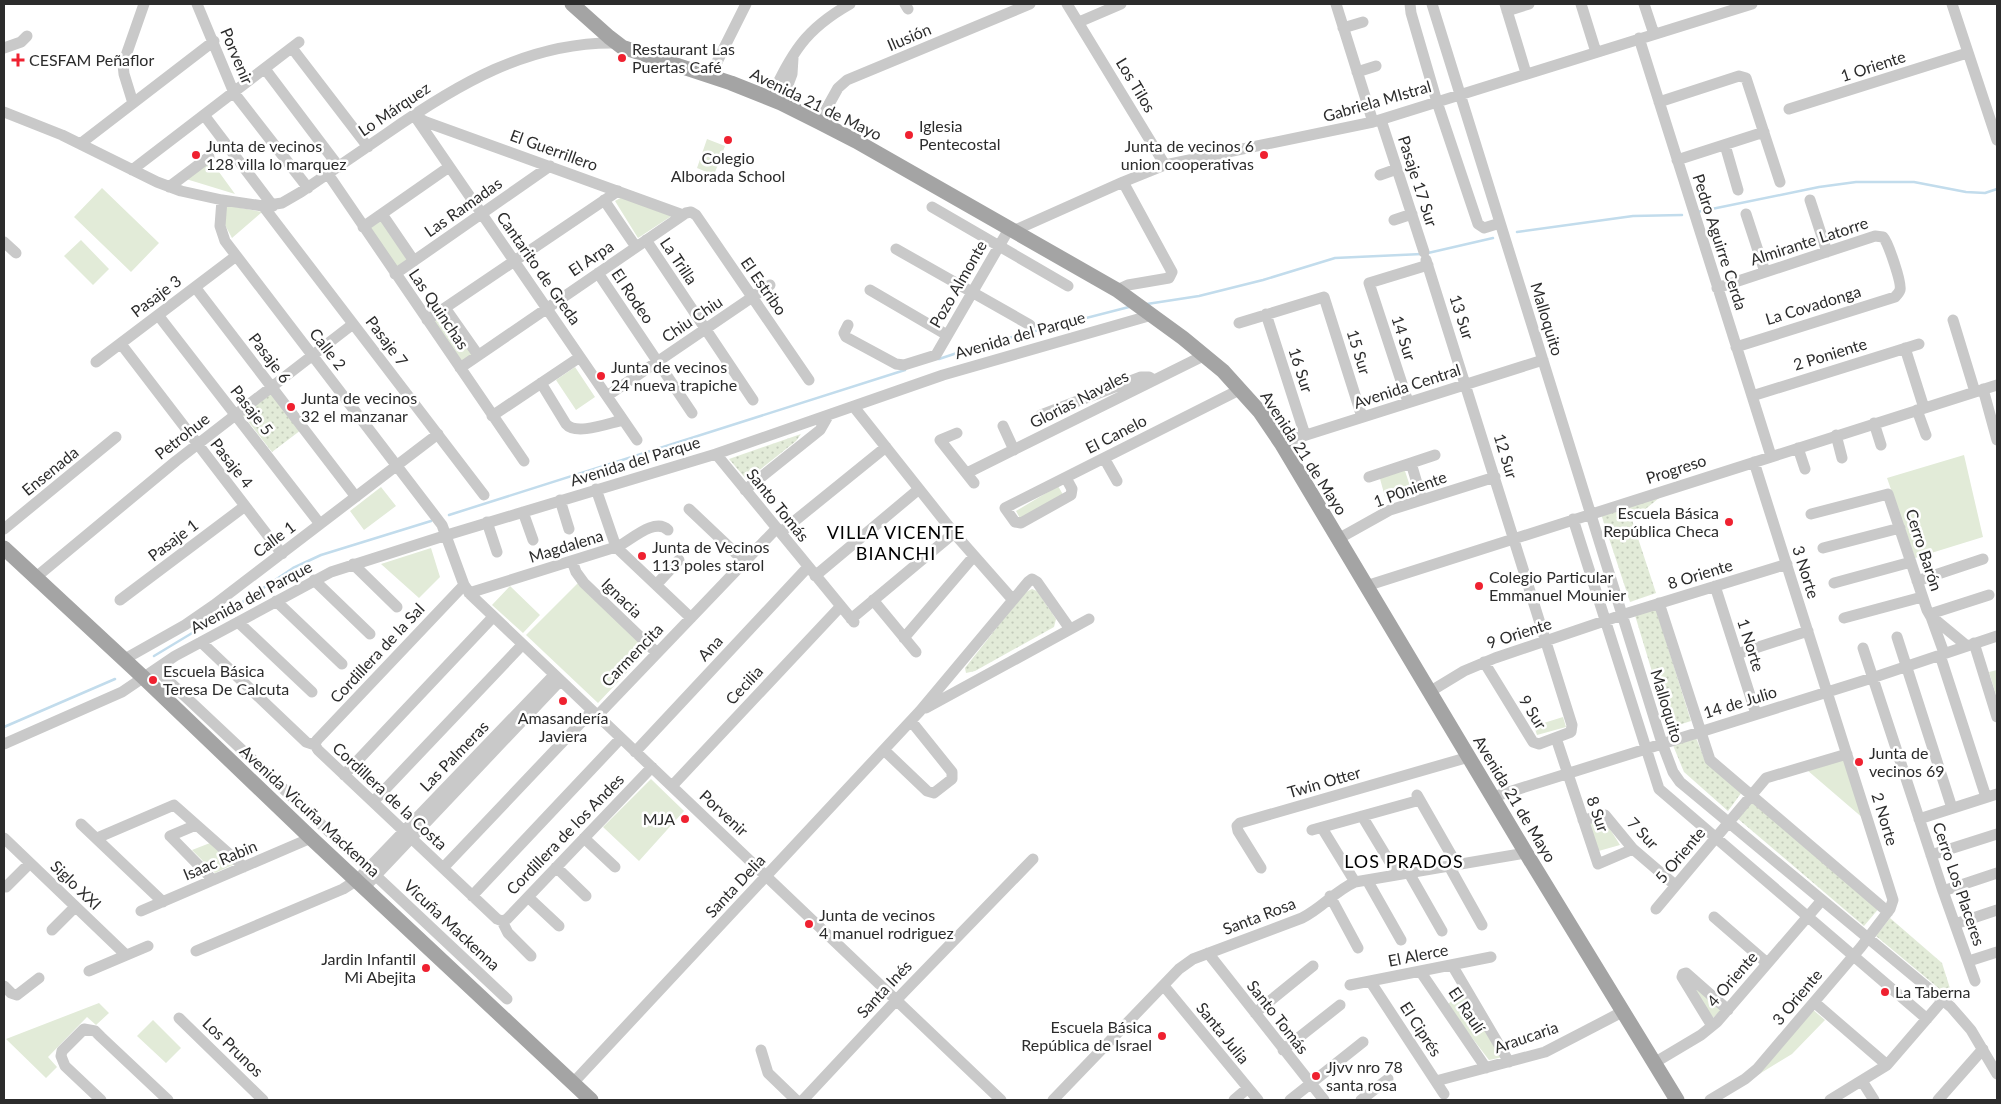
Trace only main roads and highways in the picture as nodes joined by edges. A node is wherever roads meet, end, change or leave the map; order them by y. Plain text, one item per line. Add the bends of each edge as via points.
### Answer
1 (572, 4) edge
2 (4, 548) edge
3 (585, 1099) edge
4 (1678, 1100) edge

1 - 4 main road, Avenida 21 de Mayo via 617,44 775,101 819,122 1117,290 1205,354 1241,389 1281,443
2 - 3 main road, Avenida Vicuña Mackenna via 123,660 150,673 312,838 573,1083

